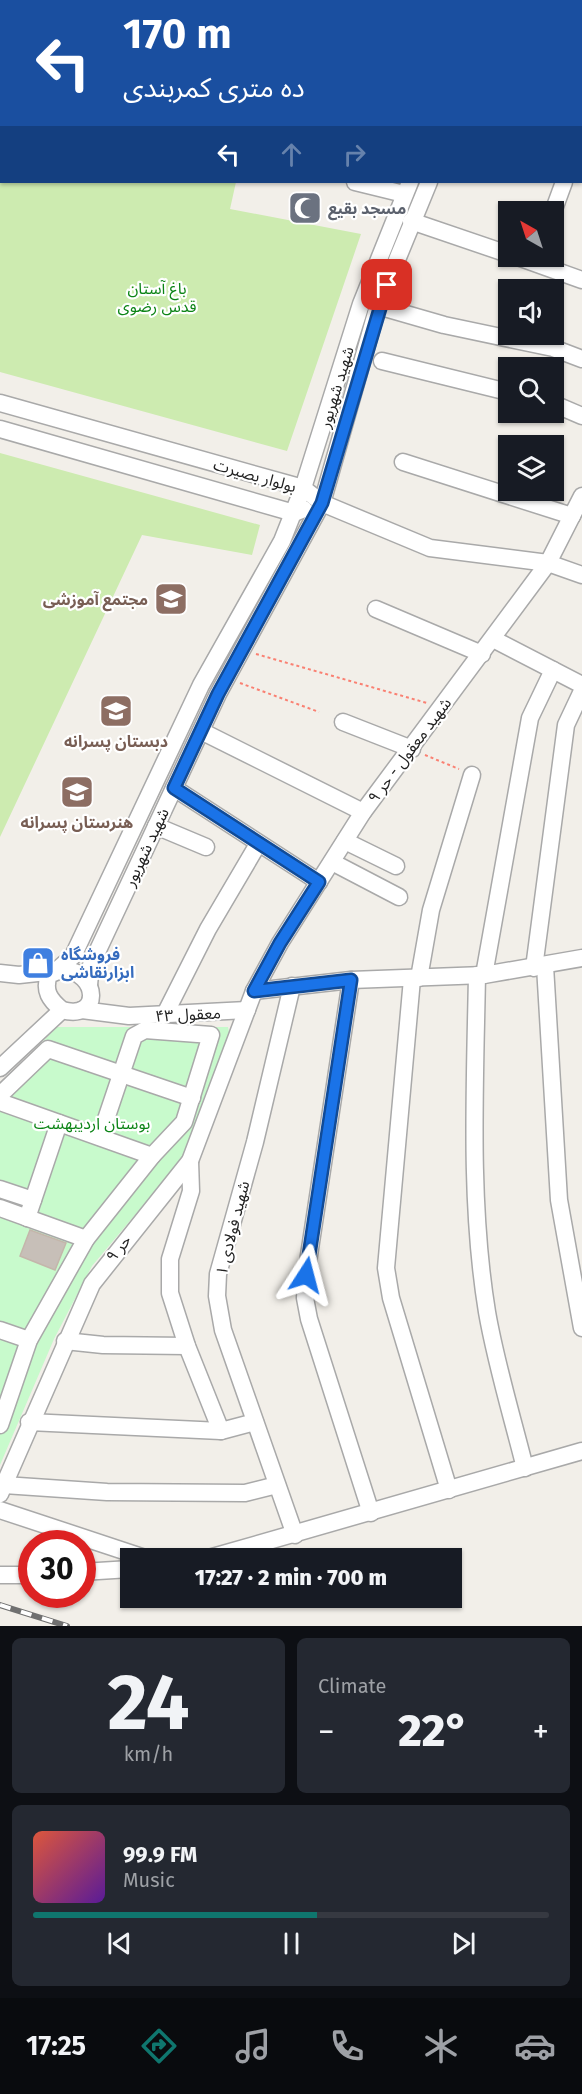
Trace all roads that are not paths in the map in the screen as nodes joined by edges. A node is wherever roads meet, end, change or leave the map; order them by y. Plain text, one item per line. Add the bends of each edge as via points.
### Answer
1 (364, 183) edge
2 (429, 183) edge
3 (564, 183) edge
4 (407, 188) edge
5 (557, 201) edge
6 (411, 221) junction
7 (498, 251) edge
8 (546, 267) edge
9 (582, 280) edge
10 (378, 306) junction
11 (582, 359) edge
12 (382, 361) dead end
13 (498, 390) edge
14 (0, 403) edge
15 (564, 408) edge
16 (582, 416) edge
17 (0, 429) edge
18 (403, 462) dead end
19 (303, 488) junction
20 (582, 496) edge
21 (322, 503) junction
22 (294, 513) junction
23 (572, 516) junction
24 (548, 563) junction
25 (582, 575) edge
26 (376, 609) dead end
27 (493, 639) junction
28 (482, 654) junction
29 (553, 670) junction
30 (582, 685) edge
31 (582, 691) edge
32 (343, 722) dead end
33 (201, 731) junction
34 (412, 749) junction
35 (472, 775) road end
36 (174, 788) junction
37 (363, 812) junction
38 (156, 826) junction
39 (345, 841) junction
40 (258, 844) junction
41 (206, 847) dead end
42 (332, 862) junction
43 (396, 866) dead end
44 (319, 882) junction
45 (399, 897) dead end
46 (582, 958) edge
47 (539, 967) junction
48 (56, 971) junction
49 (0, 973) edge
50 (19, 975) junction
51 (481, 975) junction
52 (415, 978) junction
53 (351, 980) junction
54 (292, 986) junction
55 (90, 988) junction
56 (46, 990) junction
57 (254, 991) junction
58 (62, 1010) junction
59 (82, 1010) junction
60 (248, 1011) junction
61 (164, 1016) junction
62 (129, 1017) junction
63 (0, 1068) edge
64 (121, 1074) junction
65 (0, 1095) edge
66 (192, 1098) junction
67 (0, 1102) edge
68 (59, 1123) junction
69 (100, 1137) junction
70 (152, 1155) junction
71 (190, 1161) junction
72 (0, 1189) edge
73 (33, 1200) junction
74 (0, 1208) edge
75 (27, 1218) junction
76 (86, 1239) junction
77 (582, 1328) edge
78 (0, 1330) edge
79 (29, 1340) junction
80 (65, 1341) junction
81 (187, 1346) junction
82 (2, 1416) edge
83 (29, 1422) junction
84 (255, 1422) junction
85 (221, 1431) junction
86 (582, 1451) edge
87 (525, 1468) junction
88 (278, 1485) junction
89 (2, 1490) edge
90 (449, 1490) junction
91 (0, 1510) edge
92 (370, 1513) junction
93 (295, 1535) junction
94 (246, 1548) edge
95 (120, 1550) edge
96 (120, 1570) edge
97 (96, 1571) edge
98 (0, 1575) edge
99 (18, 1575) edge

1 - 4 street
2 - 6 street, شهید شهریور
3 - 5 street
4 - 19 street, شهید شهریور via 362,304
6 - 7 street
6 - 10 street, شهید شهریور
8 - 9 street
10 - 11 street via 444,325 554,348
10 - 21 street, شهید شهریور
12 - 13 street
14 - 19 street, بولوار بصیرت
15 - 16 street
17 - 22 street, بولوار بصیرت
18 - 23 street
19 - 21 street, بولوار بصیرت
19 - 22 street, شهید شهریور
20 - 23 street, شهید معقول - حر ۹
21 - 22 street, بولوار بصیرت
21 - 24 street via 430,548
21 - 33 street, شهید شهریور
22 - 48 street, شهید شهریور via 201,685 73,956
23 - 24 street, شهید معقول - حر ۹
24 - 25 street
24 - 27 street, شهید معقول - حر ۹
26 - 28 street
27 - 28 street, شهید معقول - حر ۹
27 - 29 street
28 - 34 street, شهید معقول - حر ۹
29 - 30 street
29 - 51 street via 530,718
31 - 47 street via 566,725
32 - 34 street
33 - 36 street, شهید شهریور
33 - 37 street
34 - 37 street, شهید معقول - حر ۹
35 - 52 street
36 - 38 street, شهید شهریور
36 - 40 street
37 - 39 street, شهید معقول - حر ۹
38 - 41 street
38 - 55 street, شهید شهریور via 91,965
39 - 42 street, شهید معقول - حر ۹
39 - 43 street
40 - 44 street
40 - 61 street via 208,929
42 - 44 street, شهید معقول - حر ۹
42 - 45 street
44 - 57 street, شهید معقول - حر ۹
46 - 47 street
47 - 51 street
47 - 77 street via 559,1200
48 - 50 street
48 - 55 street via 76,972
48 - 56 street via 49,975
49 - 50 street
50 - 56 street
51 - 52 street
51 - 87 street via 474,1116 480,1246 487,1313
52 - 53 street
52 - 90 street via 386,1268 391,1298
53 - 54 street
53 - 92 street via 305,1298
54 - 57 street
54 - 84 street, شهید فولادی ۱ via 218,1274 223,1330
55 - 59 street via 88,1006
55 - 62 street
56 - 58 street
57 - 60 street, شهید معقول - حر ۹
58 - 59 street
58 - 63 street
59 - 62 street, معقول ۴۳
60 - 61 street, معقول ۴۳
60 - 71 street, حر ۹
61 - 62 street, معقول ۴۳
64 - 65 street via 48,1049
64 - 66 street
64 - 66 street via 134,1036 145,1030 211,1035
64 - 69 street
66 - 70 street via 184,1122
67 - 68 street
68 - 69 street
68 - 73 street
69 - 70 street
70 - 76 street
71 - 80 street, حر ۹ via 108,1260
71 - 81 street via 192,1191 170,1259 170,1293
72 - 73 street
73 - 75 street
74 - 75 street
75 - 76 street
76 - 79 street
78 - 79 street
79 - 82 street
80 - 81 street
80 - 83 street, حر ۹
81 - 85 street
83 - 85 street
83 - 89 street, حر ۹
84 - 85 street
84 - 88 street, شهید فولادی ۱
86 - 87 street
87 - 90 street
88 - 89 street via 245,1493
88 - 93 street, شهید فولادی ۱
90 - 92 street
91 - 95 street
92 - 93 street
93 - 94 street
96 - 97 street
98 - 99 street

